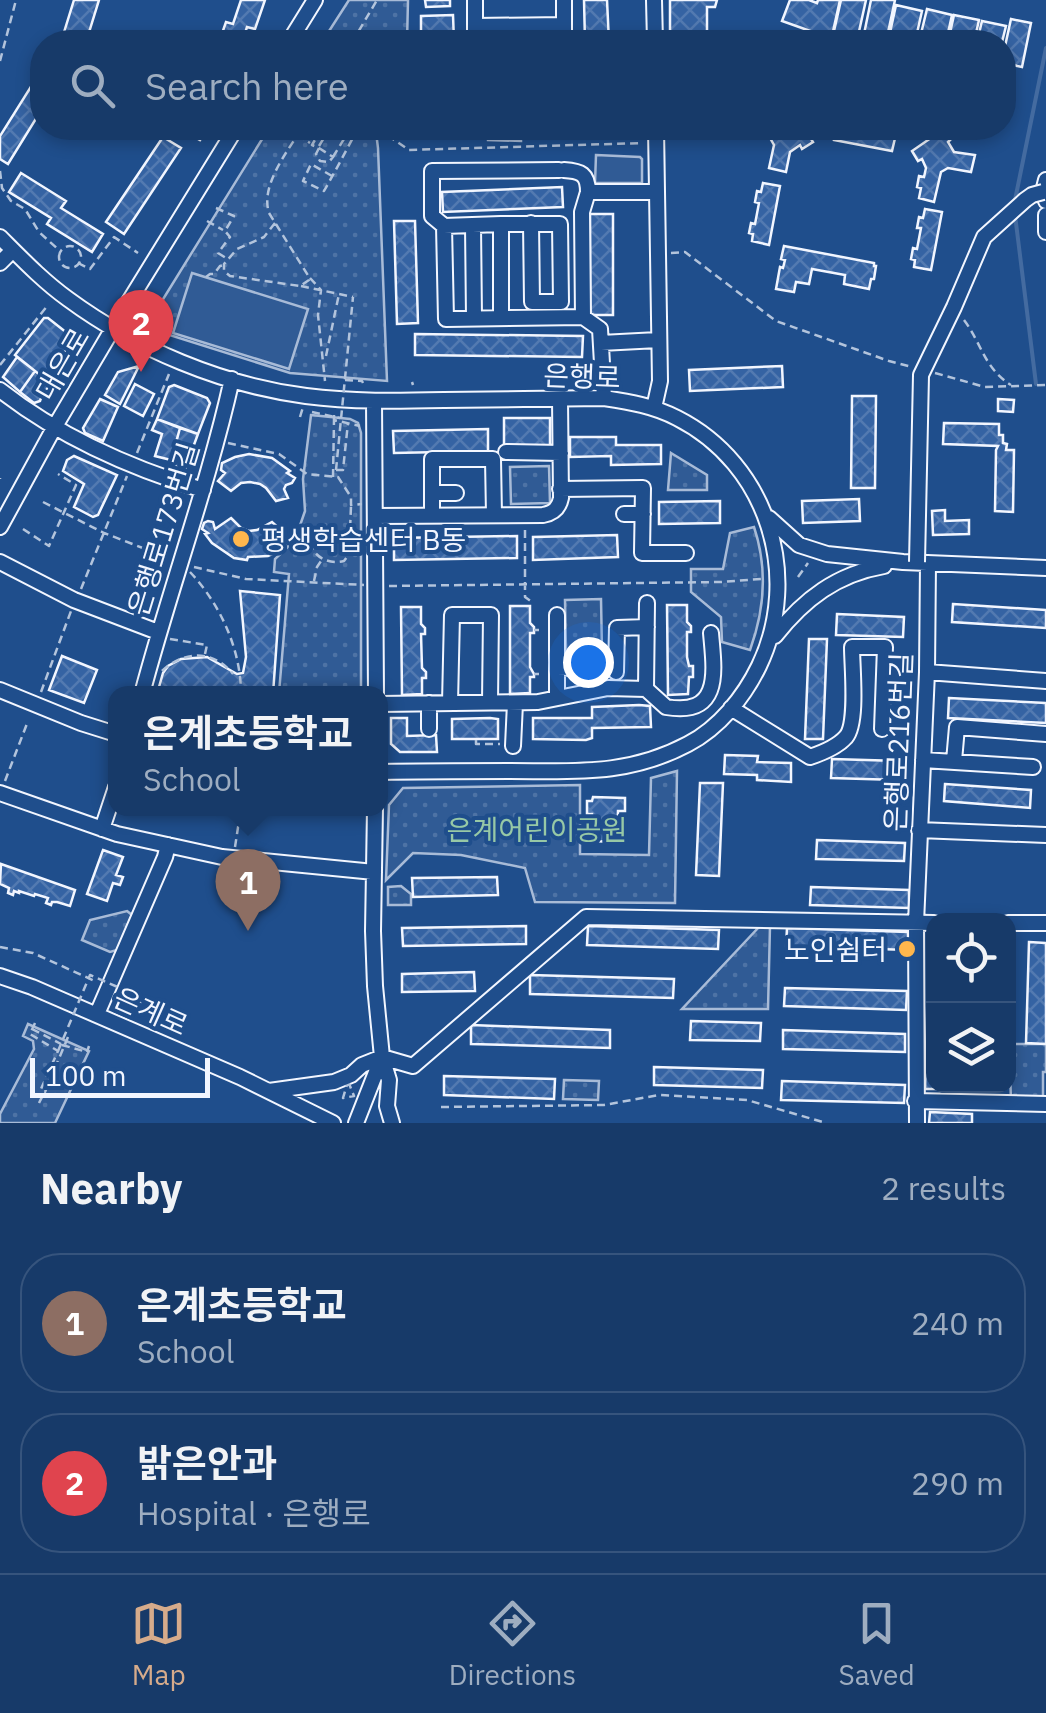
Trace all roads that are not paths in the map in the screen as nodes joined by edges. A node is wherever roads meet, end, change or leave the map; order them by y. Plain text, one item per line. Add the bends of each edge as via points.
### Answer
1 (315, 0) edge
2 (475, 0) edge
3 (564, 0) edge
4 (654, 0) edge
5 (564, 25) junction
6 (296, 30) edge
7 (475, 30) edge
8 (515, 30) edge
9 (564, 30) edge
10 (654, 30) edge
11 (229, 140) edge
12 (656, 140) edge
13 (1045, 191) edge
14 (588, 192) junction
15 (657, 192) junction
16 (1046, 215) edge
17 (501, 224) junction
18 (531, 224) junction
19 (472, 225) junction
20 (444, 226) junction
21 (1046, 232) edge
22 (0, 238) edge
23 (13, 250) junction
24 (0, 263) edge
25 (583, 317) junction
26 (474, 318) junction
27 (501, 318) junction
28 (112, 328) junction
29 (658, 340) junction
30 (601, 343) junction
31 (232, 380) junction
32 (0, 390) edge
33 (604, 398) junction
34 (560, 399) junction
35 (374, 401) junction
36 (654, 408) junction
37 (54, 428) junction
38 (506, 452) dead end
39 (561, 453) junction
40 (560, 489) junction
41 (202, 490) junction
42 (432, 493) junction
43 (456, 493) dead end
44 (624, 514) dead end
45 (643, 514) junction
46 (764, 514) junction
47 (432, 515) junction
48 (494, 515) junction
49 (375, 516) junction
50 (0, 527) edge
51 (686, 553) dead end
52 (0, 562) edge
53 (916, 562) junction
54 (1043, 569) edge
55 (648, 603) dead end
56 (557, 614) dead end
57 (647, 628) junction
58 (712, 633) dead end
59 (164, 636) junction
60 (768, 644) junction
61 (596, 667) dead end
62 (557, 668) junction
63 (616, 672) dead end
64 (927, 672) junction
65 (1046, 681) edge
66 (145, 686) edge
67 (376, 686) edge
68 (646, 689) junction
69 (0, 690) edge
70 (557, 698) junction
71 (450, 702) junction
72 (490, 702) junction
73 (515, 703) junction
74 (388, 704) edge
75 (430, 704) junction
76 (731, 708) junction
77 (429, 729) dead end
78 (882, 730) dead end
79 (108, 732) edge
80 (1046, 734) edge
81 (510, 745) road end
82 (924, 760) junction
83 (954, 761) junction
84 (1033, 768) dead end
85 (388, 772) edge
86 (1, 790) edge
87 (108, 811) edge
88 (375, 816) edge
89 (102, 829) junction
90 (919, 830) junction
91 (1046, 836) edge
92 (168, 845) junction
93 (374, 872) junction
94 (916, 922) junction
95 (926, 923) edge
96 (1016, 923) edge
97 (1046, 924) edge
98 (0, 976) edge
99 (97, 1014) junction
100 (382, 1058) junction
101 (268, 1091) junction
102 (915, 1101) junction
103 (1046, 1104) edge
104 (334, 1123) edge
105 (356, 1123) edge
106 (392, 1123) edge
107 (917, 1123) edge

1 - 6 street
2 - 7 street
3 - 5 street
4 - 10 street
5 - 8 street
5 - 9 street
11 - 28 street, 대은로
12 - 15 street
13 - 53 street, 은행로216번길, bridge via 984,237 921,375
14 - 15 street
14 - 20 street via 583,174 562,170 432,171 432,216
14 - 25 street via 582,212
15 - 29 street
16 - 21 street
17 - 18 street
17 - 19 street
17 - 27 street
18 - 18 street via 560,224 560,302 532,302
19 - 20 street
19 - 26 street
20 - 26 street via 446,319
22 - 23 street, 은행로
23 - 24 street
23 - 28 street, 은행로
25 - 27 street
25 - 30 street via 600,329
26 - 27 street
28 - 31 street, 은행로
28 - 37 street, 대은로
29 - 30 street
29 - 36 street
30 - 33 street
31 - 35 street, 은행로 via 306,396
31 - 41 street, 은행로173번길
32 - 37 street
33 - 34 street, 은행로
33 - 36 street, 은행로
34 - 35 street, 은행로
34 - 39 street
35 - 49 street
36 - 46 street, 은행로 via 725,453
37 - 41 street
37 - 50 street, 대은로
38 - 39 street
39 - 40 street
40 - 45 street via 644,488
40 - 48 street via 560,504 550,514
41 - 59 street, 은행로173번길
42 - 43 street
42 - 47 street
42 - 48 street via 432,459 493,459
44 - 45 street
45 - 51 street via 642,553
46 - 53 street via 812,550
46 - 60 street, 은행로 via 778,568
47 - 48 street
47 - 49 street
49 - 67 street
52 - 59 street
53 - 54 street
53 - 60 street via 852,574 816,592
53 - 64 street, 은행로216번길
55 - 57 street
56 - 62 street
57 - 63 street via 612,628
57 - 68 street
58 - 68 street via 714,680 706,697 671,709
59 - 66 street, 은행로173번길
60 - 76 street, 은행로
61 - 62 street
62 - 70 street
64 - 65 street
64 - 82 street, 은행로216번길
68 - 70 street
69 - 79 street
70 - 73 street
71 - 72 street via 469,696
71 - 72 street via 452,615 490,615
71 - 75 street
72 - 73 street
73 - 81 street
74 - 75 street
75 - 77 street
76 - 78 street via 810,756 822,753 846,737 852,724 852,647 885,647
76 - 85 street, 은행로 via 689,744 629,767
80 - 83 street via 956,727
82 - 83 street
82 - 90 street, 은행로216번길
83 - 84 street
86 - 89 street
87 - 89 street
88 - 93 street
89 - 92 street
90 - 91 street
90 - 94 street, 은행로216번길
92 - 93 street
92 - 99 street
93 - 100 street
94 - 95 street
94 - 100 street via 586,917 413,1066
94 - 102 street, 은행로216번길
96 - 97 street
98 - 99 street, 은계로
99 - 101 street, 은계로
100 - 101 street via 334,1082
100 - 105 street
100 - 106 street
101 - 104 street, 은계로
102 - 103 street
102 - 107 street, 은행로216번길

